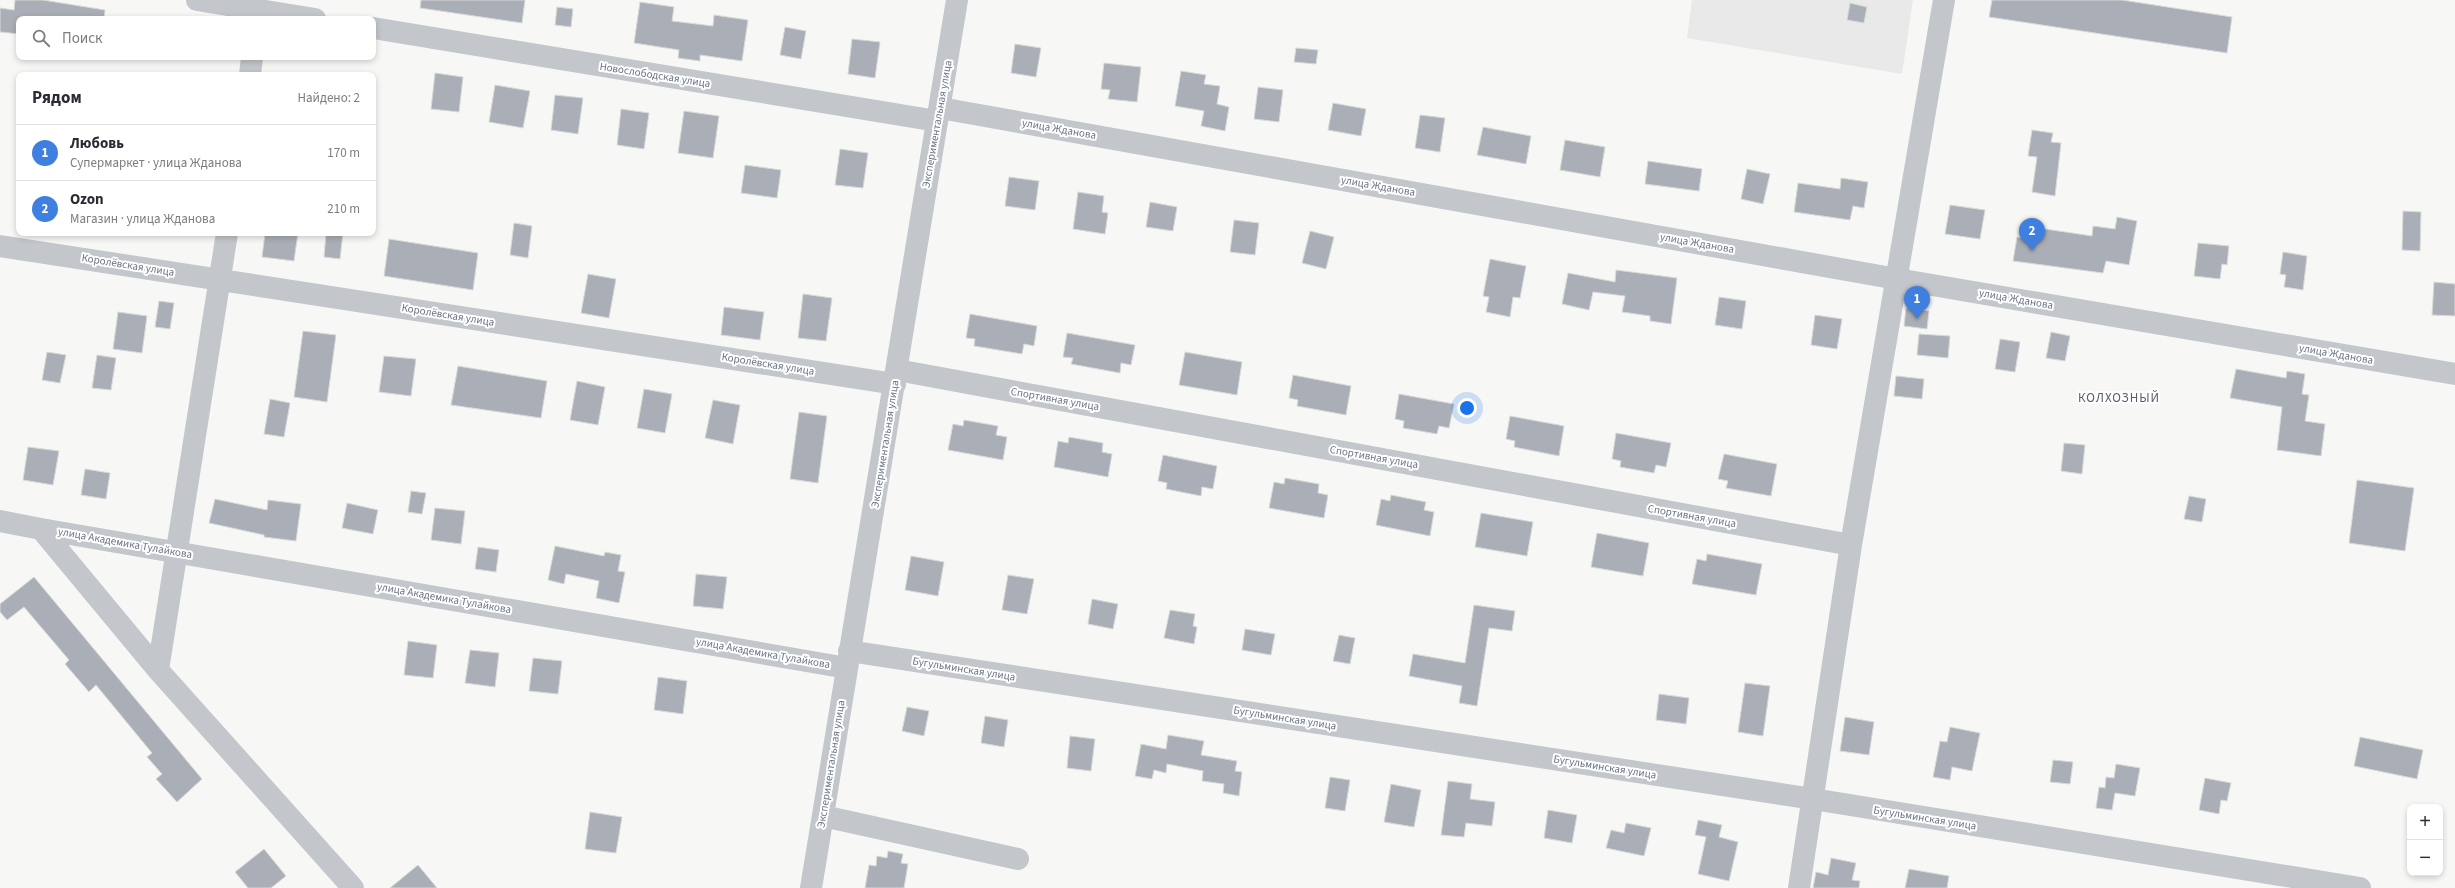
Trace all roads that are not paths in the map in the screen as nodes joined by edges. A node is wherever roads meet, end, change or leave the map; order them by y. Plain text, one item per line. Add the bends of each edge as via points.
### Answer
1 (197, 0) edge
2 (957, 0) edge
3 (1944, 0) edge
4 (259, 10) edge
5 (296, 16) edge
6 (376, 28) edge
7 (252, 60) edge
8 (250, 72) edge
9 (938, 115) junction
10 (227, 236) edge
11 (0, 246) edge
12 (1897, 279) junction
13 (221, 280) junction
14 (2455, 374) edge
15 (896, 377) junction
16 (0, 521) edge
17 (41, 529) junction
18 (1851, 545) junction
19 (177, 552) junction
20 (848, 660) junction
21 (158, 670) junction
22 (1813, 800) junction
23 (823, 816) junction
24 (1018, 858) dead end
25 (353, 888) edge
26 (811, 888) edge
27 (1799, 888) edge
28 (2360, 888) edge

1 - 4 street
2 - 9 street, Экспериментальная улица
3 - 12 street
4 - 5 street
6 - 9 street, Новослободская улица
7 - 8 street
9 - 12 street, улица Жданова
9 - 15 street, Экспериментальная улица
10 - 13 street
11 - 13 street, Королёвская улица
12 - 14 street, улица Жданова
12 - 18 street
13 - 15 street, Королёвская улица
13 - 19 street
15 - 18 street, Спортивная улица
15 - 20 street, Экспериментальная улица
16 - 17 street, улица Академика Тулайкова
17 - 19 street, улица Академика Тулайкова
17 - 21 street, улица Академика Тулайкова
18 - 22 street
19 - 20 street, улица Академика Тулайкова
19 - 21 street
20 - 22 street, Бугульминская улица
20 - 23 street, Экспериментальная улица
21 - 25 street, улица Академика Тулайкова
22 - 27 street
22 - 28 street, Бугульминская улица
23 - 24 street
23 - 26 street, Экспериментальная улица

